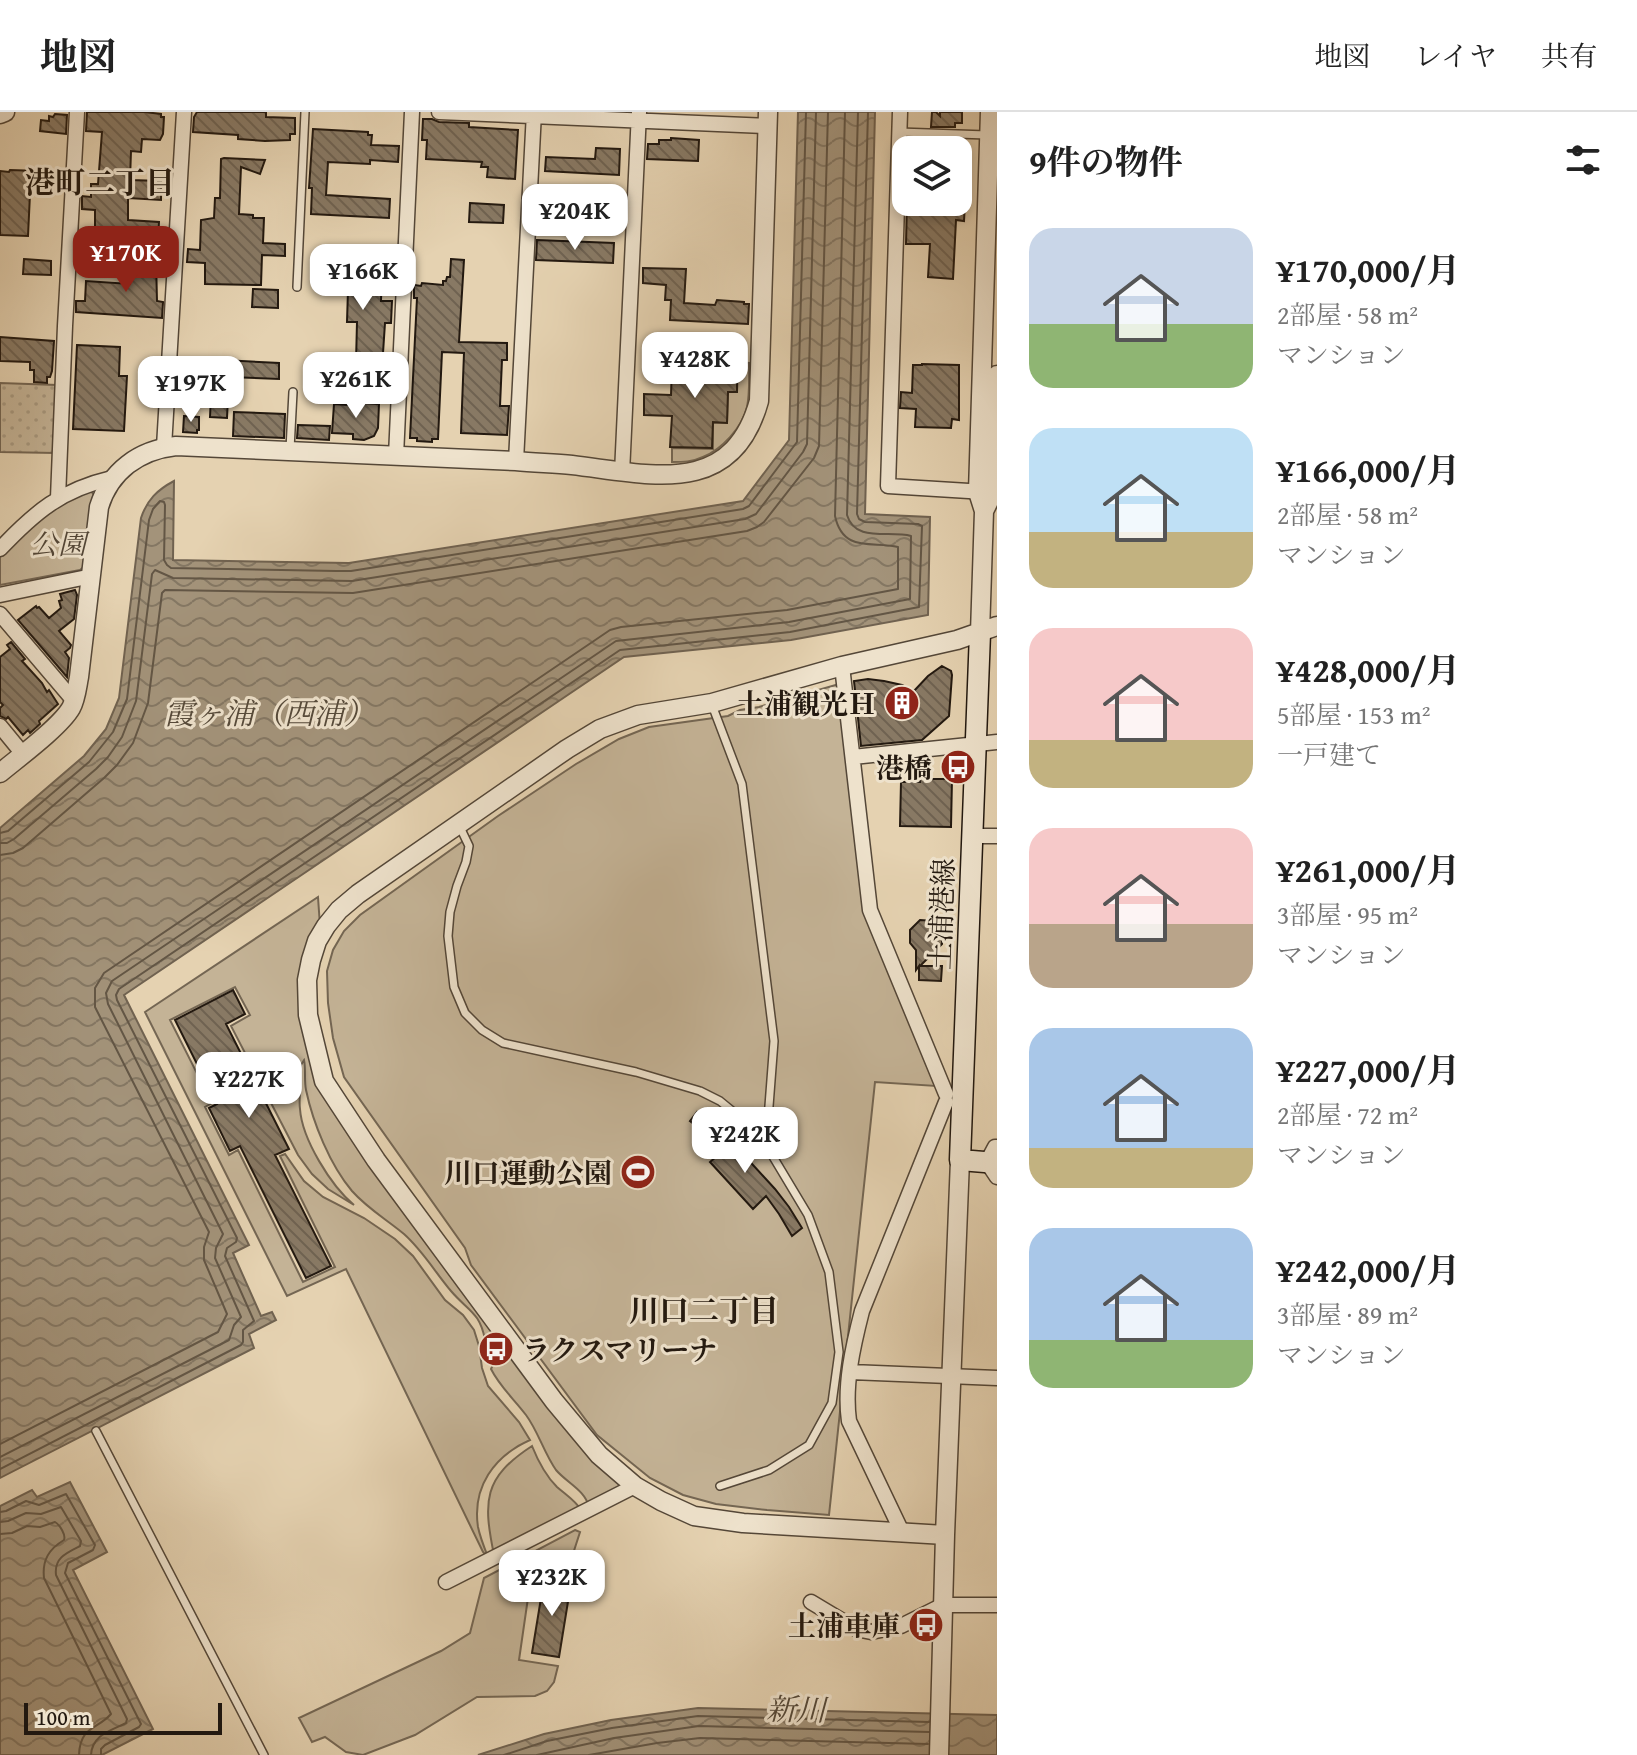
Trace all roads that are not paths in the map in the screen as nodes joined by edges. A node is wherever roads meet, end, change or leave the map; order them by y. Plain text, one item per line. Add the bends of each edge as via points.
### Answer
1 (77, 112) edge
2 (184, 112) edge
3 (305, 112) edge
4 (412, 112) edge
5 (439, 112) edge
6 (900, 112) edge
7 (990, 112) edge
8 (534, 114) edge
9 (639, 116) edge
10 (768, 119) edge
11 (899, 132) junction
12 (989, 135) junction
13 (297, 287) dead end
14 (997, 375) edge
15 (293, 392) dead end
16 (164, 447) junction
17 (290, 451) junction
18 (396, 456) junction
19 (516, 461) junction
20 (622, 473) junction
21 (112, 478) junction
22 (989, 492) edge
23 (58, 498) junction
24 (0, 549) edge
25 (92, 576) junction
26 (0, 595) edge
27 (0, 614) edge
28 (988, 630) edge
29 (842, 666) junction
30 (74, 701) junction
31 (712, 703) junction
32 (0, 726) edge
33 (997, 742) edge
34 (974, 744) junction
35 (23, 754) junction
36 (853, 757) junction
37 (0, 773) edge
38 (459, 825) junction
39 (971, 836) junction
40 (997, 836) edge
41 (766, 1145) junction
42 (960, 1160) junction
43 (994, 1162) edge
44 (851, 1372) junction
45 (952, 1377) junction
46 (997, 1378) edge
47 (96, 1431) dead end
48 (635, 1486) junction
49 (720, 1486) dead end
50 (902, 1532) junction
51 (945, 1535) junction
52 (446, 1582) dead end
53 (811, 1602) dead end
54 (943, 1605) junction
55 (997, 1605) edge
56 (264, 1755) edge
57 (939, 1755) edge

1 - 23 street
2 - 16 street
3 - 13 lane
4 - 18 street
5 - 8 street
6 - 11 street
7 - 12 street
8 - 9 street
8 - 19 street
9 - 10 street
9 - 20 street
10 - 20 street via 759,401 748,433 725,459 704,470
11 - 12 lane
11 - 22 street via 888,486
12 - 22 street
14 - 22 street
15 - 17 lane
16 - 17 street
16 - 21 street via 134,460
17 - 18 street
18 - 19 street
19 - 20 street
21 - 23 street
21 - 25 street via 99,507
22 - 28 street via 981,610
23 - 24 street
25 - 26 street
25 - 30 street
27 - 30 street
28 - 29 street
28 - 34 main road, 土浦港線
29 - 31 street
29 - 36 street
30 - 35 street via 60,722
31 - 38 street via 638,715 600,729
31 - 41 lane via 742,784 774,1041
32 - 35 street
33 - 34 street
34 - 36 street
34 - 39 main road, 土浦港線
35 - 37 street
36 - 44 street via 870,910 946,1098 862,1311
38 - 41 lane via 469,846 448,936 454,987 465,1013 503,1043 700,1091 742,1119
38 - 48 street via 358,894 326,926 307,980 316,1051 324,1081 376,1160 554,1401 599,1455
39 - 40 street
39 - 42 main road, 土浦港線
41 - 49 lane via 808,1215 825,1259 839,1352 832,1403 809,1445 769,1470
42 - 43 main road
42 - 45 street
44 - 45 street
44 - 50 street via 849,1421
45 - 46 street
45 - 51 street
47 - 56 lane
48 - 50 street via 658,1507 694,1516
48 - 52 street
50 - 51 street
51 - 54 street
53 - 54 street via 856,1629 871,1632 901,1626
54 - 55 street
54 - 57 street

